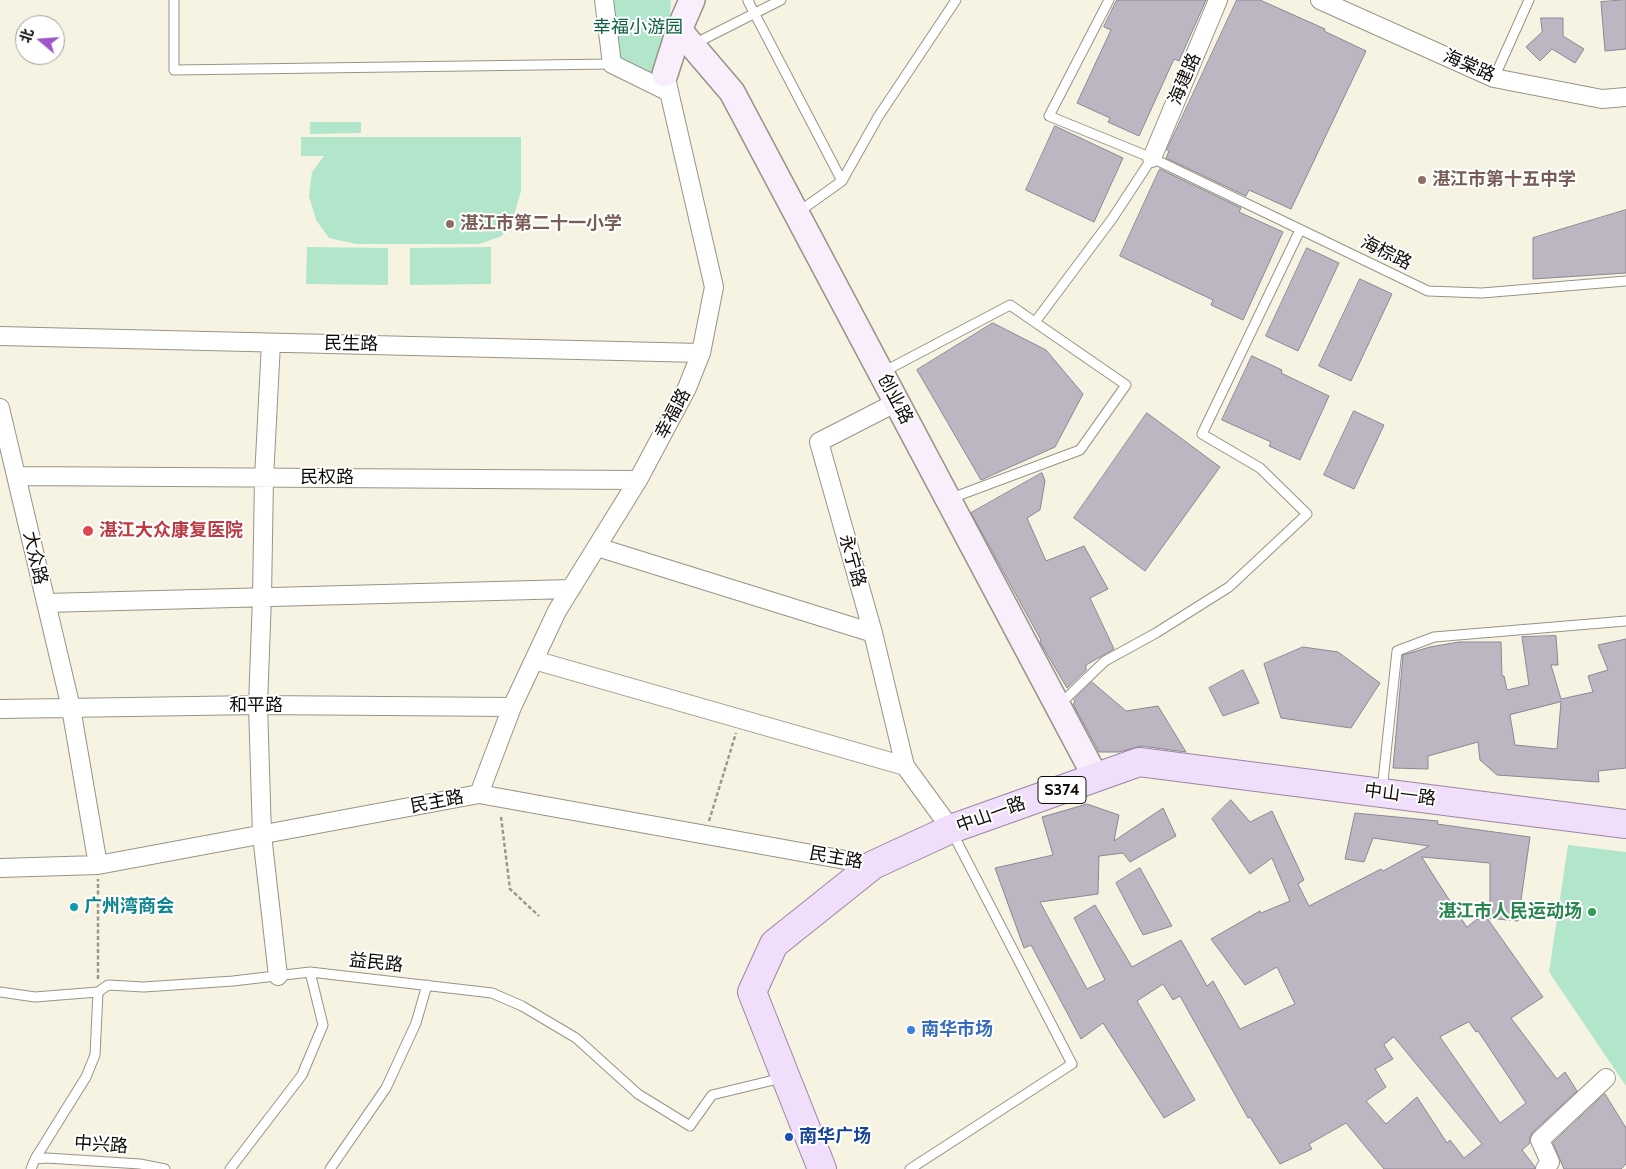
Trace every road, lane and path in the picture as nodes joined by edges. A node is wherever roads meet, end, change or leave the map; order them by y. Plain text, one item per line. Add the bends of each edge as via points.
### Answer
1 (174, 0) edge
2 (604, 0) edge
3 (692, 0) edge
4 (696, 0) edge
5 (749, 0) edge
6 (781, 0) edge
7 (956, 0) edge
8 (1109, 0) edge
9 (1218, 0) edge
10 (1320, 0) edge
11 (1529, 0) edge
12 (755, 15) junction
13 (685, 38) junction
14 (612, 64) junction
15 (1494, 78) junction
16 (667, 83) junction
17 (1626, 98) edge
18 (1152, 158) junction
19 (842, 181) junction
20 (797, 214) junction
21 (1300, 230) junction
22 (1626, 281) edge
23 (1035, 322) junction
24 (0, 336) edge
25 (271, 342) junction
26 (701, 353) junction
27 (881, 372) junction
28 (897, 402) junction
29 (0, 408) edge
30 (16, 476) junction
31 (264, 478) junction
32 (638, 480) junction
33 (948, 499) junction
34 (597, 547) junction
35 (571, 589) junction
36 (262, 597) junction
37 (46, 603) junction
38 (1626, 620) edge
39 (873, 633) junction
40 (534, 660) junction
41 (258, 705) junction
42 (1058, 706) junction
43 (512, 707) junction
44 (71, 708) junction
45 (0, 709) edge
46 (740, 719) junction
47 (904, 766) junction
48 (1096, 778) junction
49 (1382, 793) junction
50 (479, 794) junction
51 (502, 817) dead end
52 (1623, 821) edge
53 (951, 829) junction
54 (705, 834) junction
55 (262, 835) junction
56 (98, 865) junction
57 (873, 865) junction
58 (0, 868) edge
59 (539, 916) dead end
60 (310, 972) junction
61 (278, 976) junction
62 (427, 985) junction
63 (0, 992) edge
64 (98, 992) junction
65 (786, 1077) junction
66 (1606, 1078) dead end
67 (35, 1159) junction
68 (31, 1169) edge
69 (164, 1169) edge
70 (230, 1169) edge
71 (330, 1169) edge
72 (822, 1169) edge
73 (910, 1169) edge
74 (1544, 1169) edge

1 - 14 lane via 174,70
2 - 14 street
3 - 13 street
4 - 13 street
5 - 12 lane
6 - 12 lane
7 - 19 lane via 878,117
8 - 18 lane, 海棕路 via 1049,116
9 - 18 street, 海建路
10 - 15 street, 海棠路
11 - 15 lane
12 - 13 lane
12 - 19 lane
13 - 16 street
13 - 20 street, 创业路 via 732,92
14 - 16 street
15 - 17 street, 海棠路 via 1602,99
16 - 26 street, 幸福路 via 714,287
18 - 21 lane, 海棕路
18 - 23 lane via 1112,219
19 - 20 lane
20 - 27 street, 创业路
21 - 22 lane, 海棕路 via 1428,291 1482,293
21 - 42 lane via 1202,434 1260,468 1308,514 1229,587 1106,661
23 - 27 lane via 1010,306
23 - 33 lane via 1126,385 1080,450
24 - 25 street, 民生路
25 - 26 street, 民生路
25 - 31 street
26 - 32 street, 幸福路 via 687,388
27 - 28 street, 创业路
28 - 33 street, 创业路
28 - 39 street, 永宁路 via 819,442
29 - 30 street, 大众路
30 - 31 street, 民权路
30 - 37 street, 大众路
31 - 32 street, 民权路
31 - 36 street
32 - 34 street, 幸福路
33 - 42 street, 创业路
34 - 35 street, 幸福路
34 - 39 street
35 - 36 street
35 - 40 street, 幸福路
36 - 37 street
36 - 41 street
37 - 44 street, 大众路
38 - 49 lane via 1434,637 1397,651
39 - 47 street, 永宁路
40 - 43 street, 幸福路
40 - 46 street
41 - 43 street, 和平路
41 - 44 street, 和平路
41 - 55 street
42 - 48 street, 创业路
43 - 50 street, 幸福路
44 - 45 street, 和平路
44 - 56 street, 大众路
46 - 47 street
46 - 54 path
47 - 53 street
48 - 49 main road, 中山一路 / S374 via 1139,762
48 - 53 main road, 中山一路 / S374
49 - 52 main road, 中山一路 / S374
50 - 54 street, 民主路
50 - 55 street, 民主路
51 - 59 path via 510,889
53 - 57 main road, 中山一路 / S374
53 - 73 lane via 1072,1064
54 - 57 street, 民主路
55 - 56 street, 民主路
55 - 61 street
56 - 58 street, 民主路
56 - 64 path
57 - 65 main road, 中山一路 / S374 via 774,944 752,992
60 - 61 lane, 益民路
60 - 62 lane, 益民路
60 - 70 lane via 323,1025 302,1075
61 - 64 lane, 益民路 via 144,987 108,985
62 - 65 lane, 益民路 via 492,993 522,1006 576,1038 638,1094 690,1126 712,1095
62 - 71 lane via 416,1023 386,1088
63 - 64 lane, 益民路 via 35,997
64 - 67 lane via 95,1055 86,1077
65 - 72 main road, 中山一路 / S374
66 - 74 street via 1540,1140 1550,1162
67 - 68 lane
67 - 69 lane, 中兴路 via 140,1164

